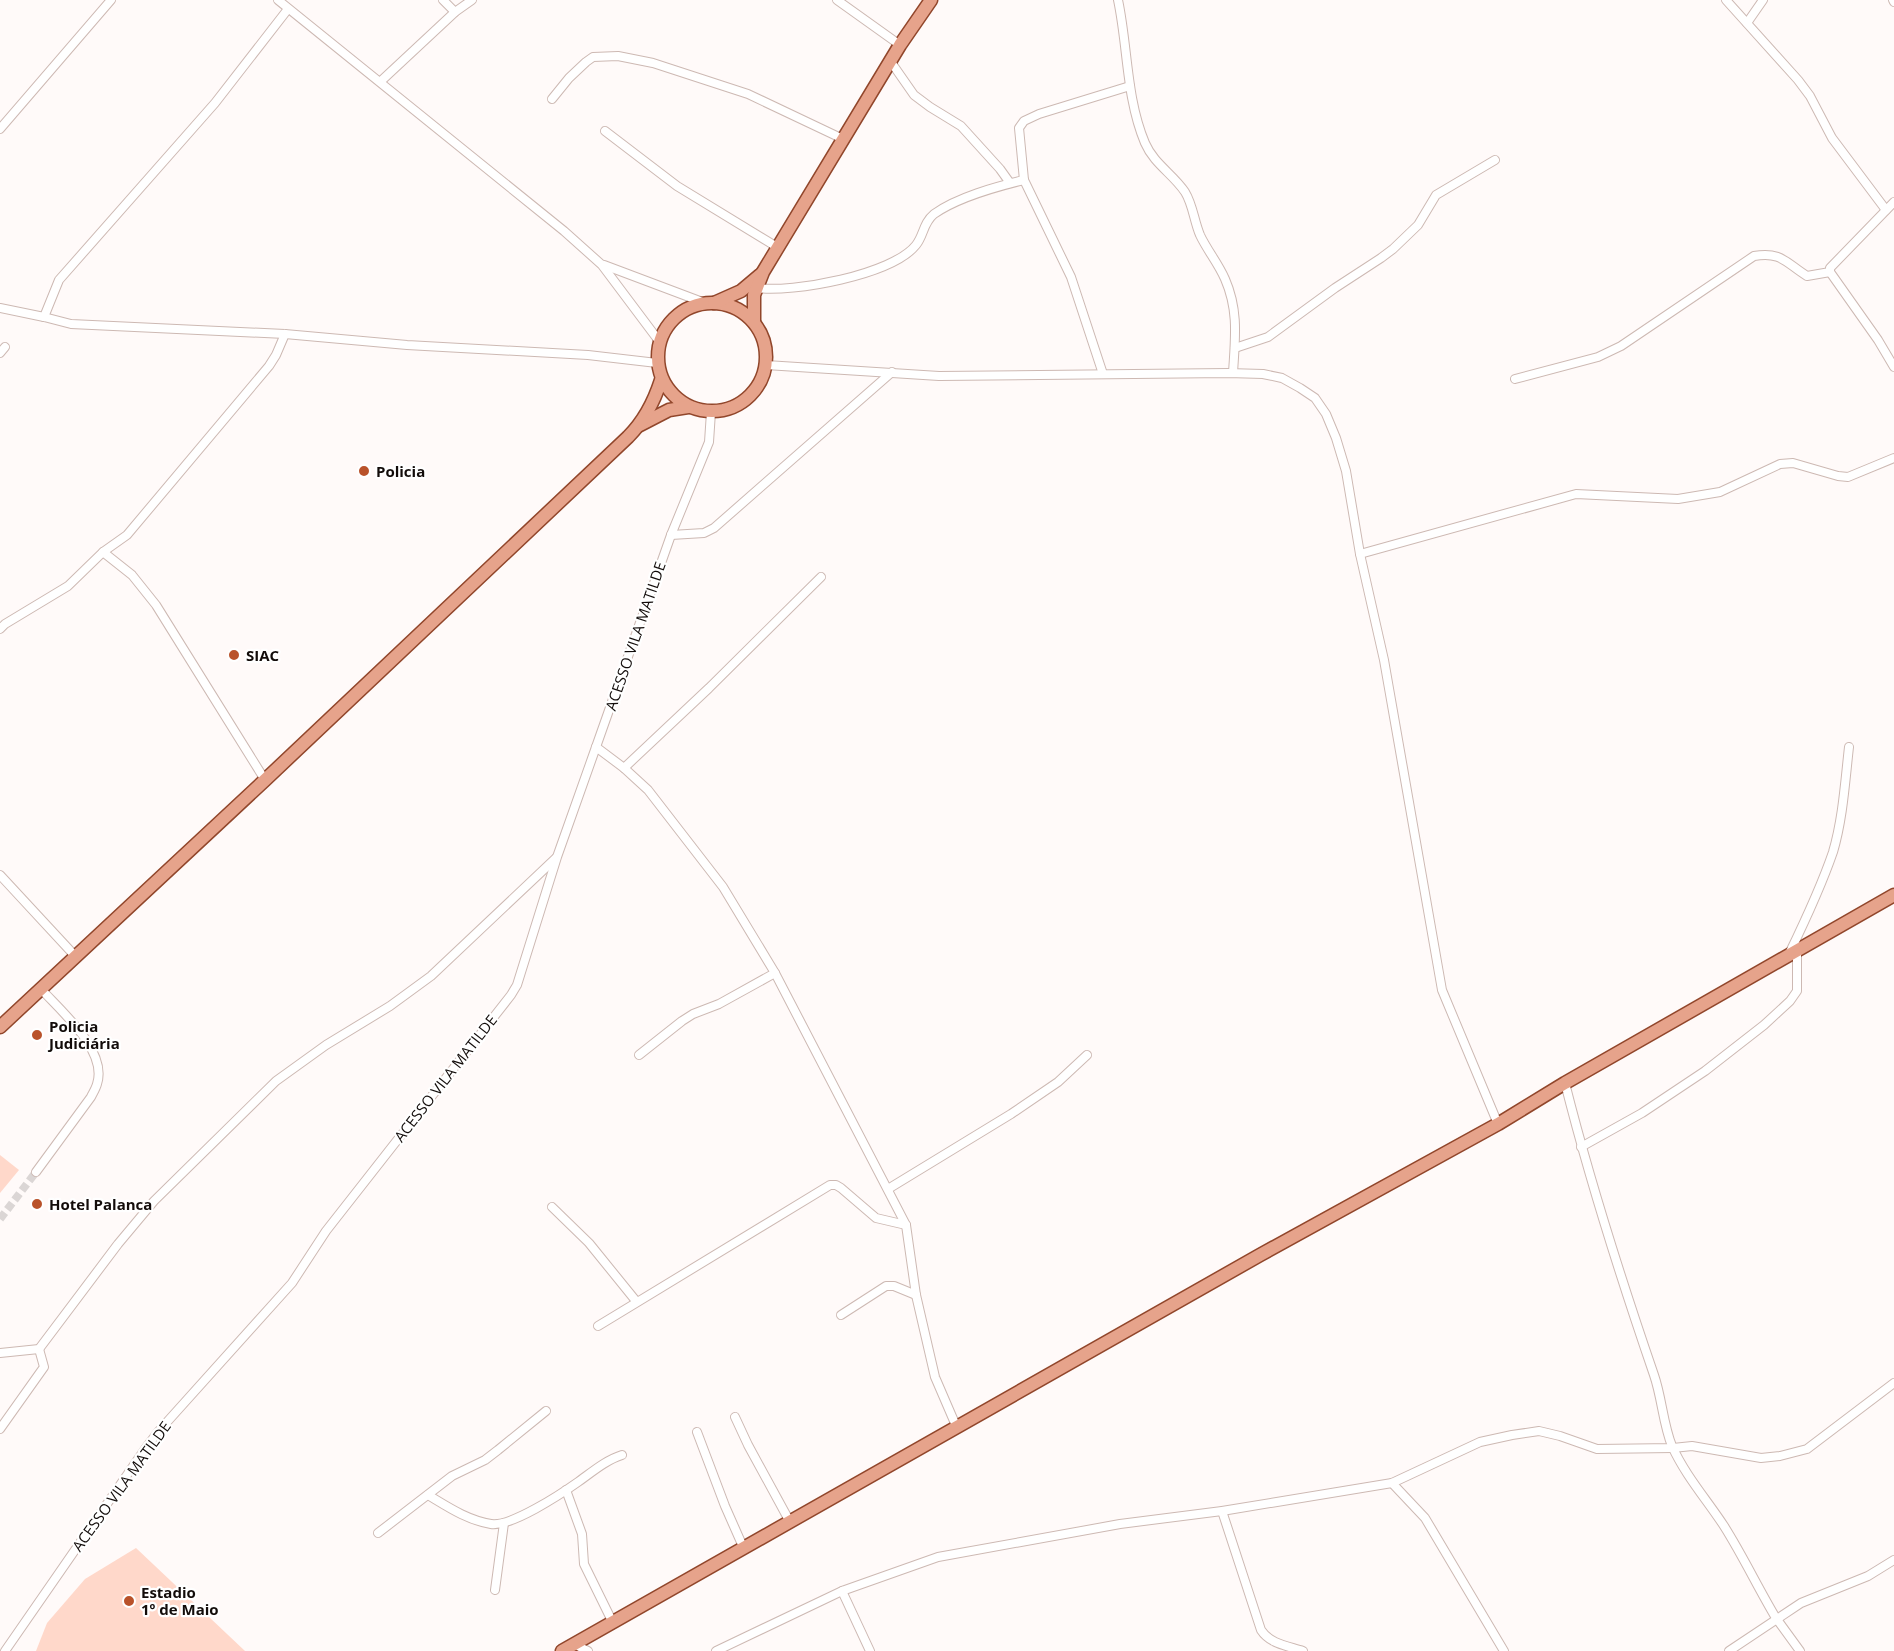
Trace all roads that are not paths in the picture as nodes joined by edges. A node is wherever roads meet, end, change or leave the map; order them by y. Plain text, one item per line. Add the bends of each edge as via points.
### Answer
1 (111, 0) edge
2 (278, 0) edge
3 (443, 0) edge
4 (472, 0) edge
5 (837, 0) edge
6 (931, 0) edge
7 (1118, 0) edge
8 (1726, 0) edge
9 (1763, 0) edge
10 (288, 9) junction
11 (455, 12) junction
12 (1747, 23) junction
13 (900, 45) junction
14 (891, 62) junction
15 (381, 81) junction
16 (1130, 86) junction
17 (552, 99) dead end
18 (0, 129) edge
19 (605, 131) dead end
20 (843, 139) junction
21 (1495, 160) dead end
22 (1024, 180) junction
23 (1010, 183) junction
24 (1894, 202) edge
25 (1886, 210) junction
26 (777, 247) junction
27 (602, 265) junction
28 (763, 272) junction
29 (1830, 272) junction
30 (756, 288) junction
31 (709, 303) junction
32 (0, 309) edge
33 (44, 317) junction
34 (754, 322) junction
35 (285, 334) junction
36 (659, 341) junction
37 (1235, 348) junction
38 (657, 363) junction
39 (766, 365) junction
40 (1894, 367) edge
41 (892, 372) junction
42 (1233, 373) junction
43 (1102, 374) junction
44 (1515, 379) dead end
45 (661, 380) junction
46 (688, 407) junction
47 (711, 412) junction
48 (639, 425) junction
49 (1894, 458) edge
50 (670, 535) junction
51 (104, 552) junction
52 (1360, 554) junction
53 (821, 577) dead end
54 (0, 629) edge
55 (596, 747) junction
56 (1849, 747) dead end
57 (624, 768) junction
58 (265, 780) junction
59 (557, 857) junction
60 (0, 875) edge
61 (1894, 894) edge
62 (1792, 953) junction
63 (76, 957) junction
64 (775, 973) junction
65 (41, 989) junction
66 (0, 1027) edge
67 (639, 1055) dead end
68 (1087, 1055) dead end
69 (1564, 1083) junction
70 (1498, 1124) junction
71 (1581, 1147) junction
72 (36, 1172) tunnel mouth
73 (888, 1189) junction
74 (552, 1207) dead end
75 (906, 1225) junction
76 (916, 1295) junction
77 (636, 1301) junction
78 (842, 1315) dead end
79 (598, 1326) dead end
80 (39, 1349) junction
81 (0, 1353) edge
82 (1894, 1383) edge
83 (546, 1411) dead end
84 (735, 1417) dead end
85 (957, 1428) junction
86 (0, 1429) edge
87 (697, 1432) dead end
88 (1673, 1448) junction
89 (622, 1455) dead end
90 (1392, 1483) junction
91 (567, 1490) junction
92 (428, 1495) junction
93 (1221, 1510) junction
94 (790, 1522) junction
95 (504, 1523) junction
96 (378, 1533) dead end
97 (744, 1549) junction
98 (1894, 1560) edge
99 (495, 1590) dead end
100 (842, 1591) junction
101 (1777, 1618) junction
102 (613, 1623) junction
103 (574, 1644) junction
104 (5, 1651) edge
105 (562, 1651) edge
106 (588, 1651) edge
107 (716, 1651) edge
108 (870, 1651) edge
109 (1303, 1651) edge
110 (1504, 1651) edge
111 (1729, 1651) edge
112 (1800, 1651) edge

1 - 18 street
2 - 10 street
3 - 11 street
4 - 11 street
5 - 13 street
6 - 13 main road
7 - 16 street
8 - 12 street
9 - 12 street
10 - 15 street
10 - 33 street via 215,103 59,280
11 - 15 street
12 - 25 street via 1810,96 1832,138
13 - 14 main road
14 - 20 main road
14 - 23 street via 914,95 961,126
15 - 27 street
16 - 22 street via 1024,121 1019,128
16 - 37 street via 1146,145 1187,196 1199,233 1225,278 1235,309
17 - 20 street via 593,57 618,56 748,94
19 - 26 street via 677,186
20 - 26 main road
21 - 37 street via 1436,195 1418,225 1381,258 1268,337
22 - 23 street
22 - 43 street via 1071,277
23 - 30 street via 950,204 932,216 916,244 885,265 808,286
24 - 25 street
25 - 29 street via 1832,265
26 - 28 main road
27 - 31 street
27 - 36 street
28 - 30 main road
28 - 31 main road via 741,291
29 - 40 street
29 - 44 street via 1807,276 1778,255 1754,256 1621,346 1598,357
30 - 34 main road
31 - 34 main road via 743,312
31 - 36 main road via 686,309 670,321
32 - 33 street
33 - 35 street via 71,324
34 - 39 main road via 762,335
35 - 38 street
35 - 51 street via 270,366 224,422 128,535
36 - 38 main road
37 - 42 street
38 - 45 main road
39 - 41 street
39 - 47 main road via 759,384 746,400
41 - 43 street via 939,376
41 - 50 street via 714,528 704,533
42 - 43 street
42 - 52 street via 1282,378 1315,399 1326,414 1346,471
45 - 46 main road via 671,395
45 - 48 main road
46 - 47 main road
46 - 48 main road via 669,410
47 - 50 street, ACESSO VILA MATILDE via 709,442
48 - 58 main road
49 - 52 street via 1848,477 1793,463 1780,464 1720,492 1678,499 1576,494
50 - 55 street, ACESSO VILA MATILDE
51 - 54 street via 68,586
51 - 58 street via 132,575 156,605
52 - 70 street via 1384,660 1442,990
53 - 57 street
55 - 57 street
55 - 59 street, ACESSO VILA MATILDE
56 - 62 street via 1833,851
57 - 64 street via 648,790 723,887
58 - 63 main road
59 - 80 street via 431,976 276,1081 154,1201
59 - 104 street, ACESSO VILA MATILDE via 511,995 326,1232 292,1283 158,1432
60 - 63 street
61 - 62 main road
62 - 69 main road
62 - 71 street via 1797,991 1790,1002 1705,1071
63 - 65 main road
64 - 67 street via 693,1014
64 - 73 street
65 - 66 main road
65 - 72 street via 86,1038 99,1071 91,1097
68 - 73 street via 1058,1082 1011,1114
69 - 70 main road
69 - 71 street
70 - 85 main road
71 - 88 street via 1657,1383
73 - 75 street
74 - 77 street via 589,1243
75 - 76 street
75 - 77 street via 876,1218 842,1188 830,1185
76 - 78 street via 886,1286
76 - 85 street via 935,1377
77 - 79 street
80 - 81 street
80 - 86 street via 44,1367
82 - 88 street via 1807,1449 1761,1458 1692,1446
83 - 92 street via 485,1460 452,1476
84 - 94 street
85 - 94 main road
87 - 97 street
88 - 90 street via 1597,1449 1539,1431 1480,1442
88 - 101 street
89 - 91 street
90 - 93 street
90 - 110 street via 1425,1518
91 - 95 street
91 - 102 street via 582,1534 584,1564
92 - 95 street via 466,1517
92 - 96 street
93 - 100 street via 938,1557
93 - 109 street via 1261,1630 1272,1641
94 - 97 main road
95 - 99 street
97 - 102 main road
98 - 101 street
100 - 107 street
100 - 108 street
101 - 111 street
101 - 112 street
102 - 103 main road
103 - 105 main road
103 - 106 street

